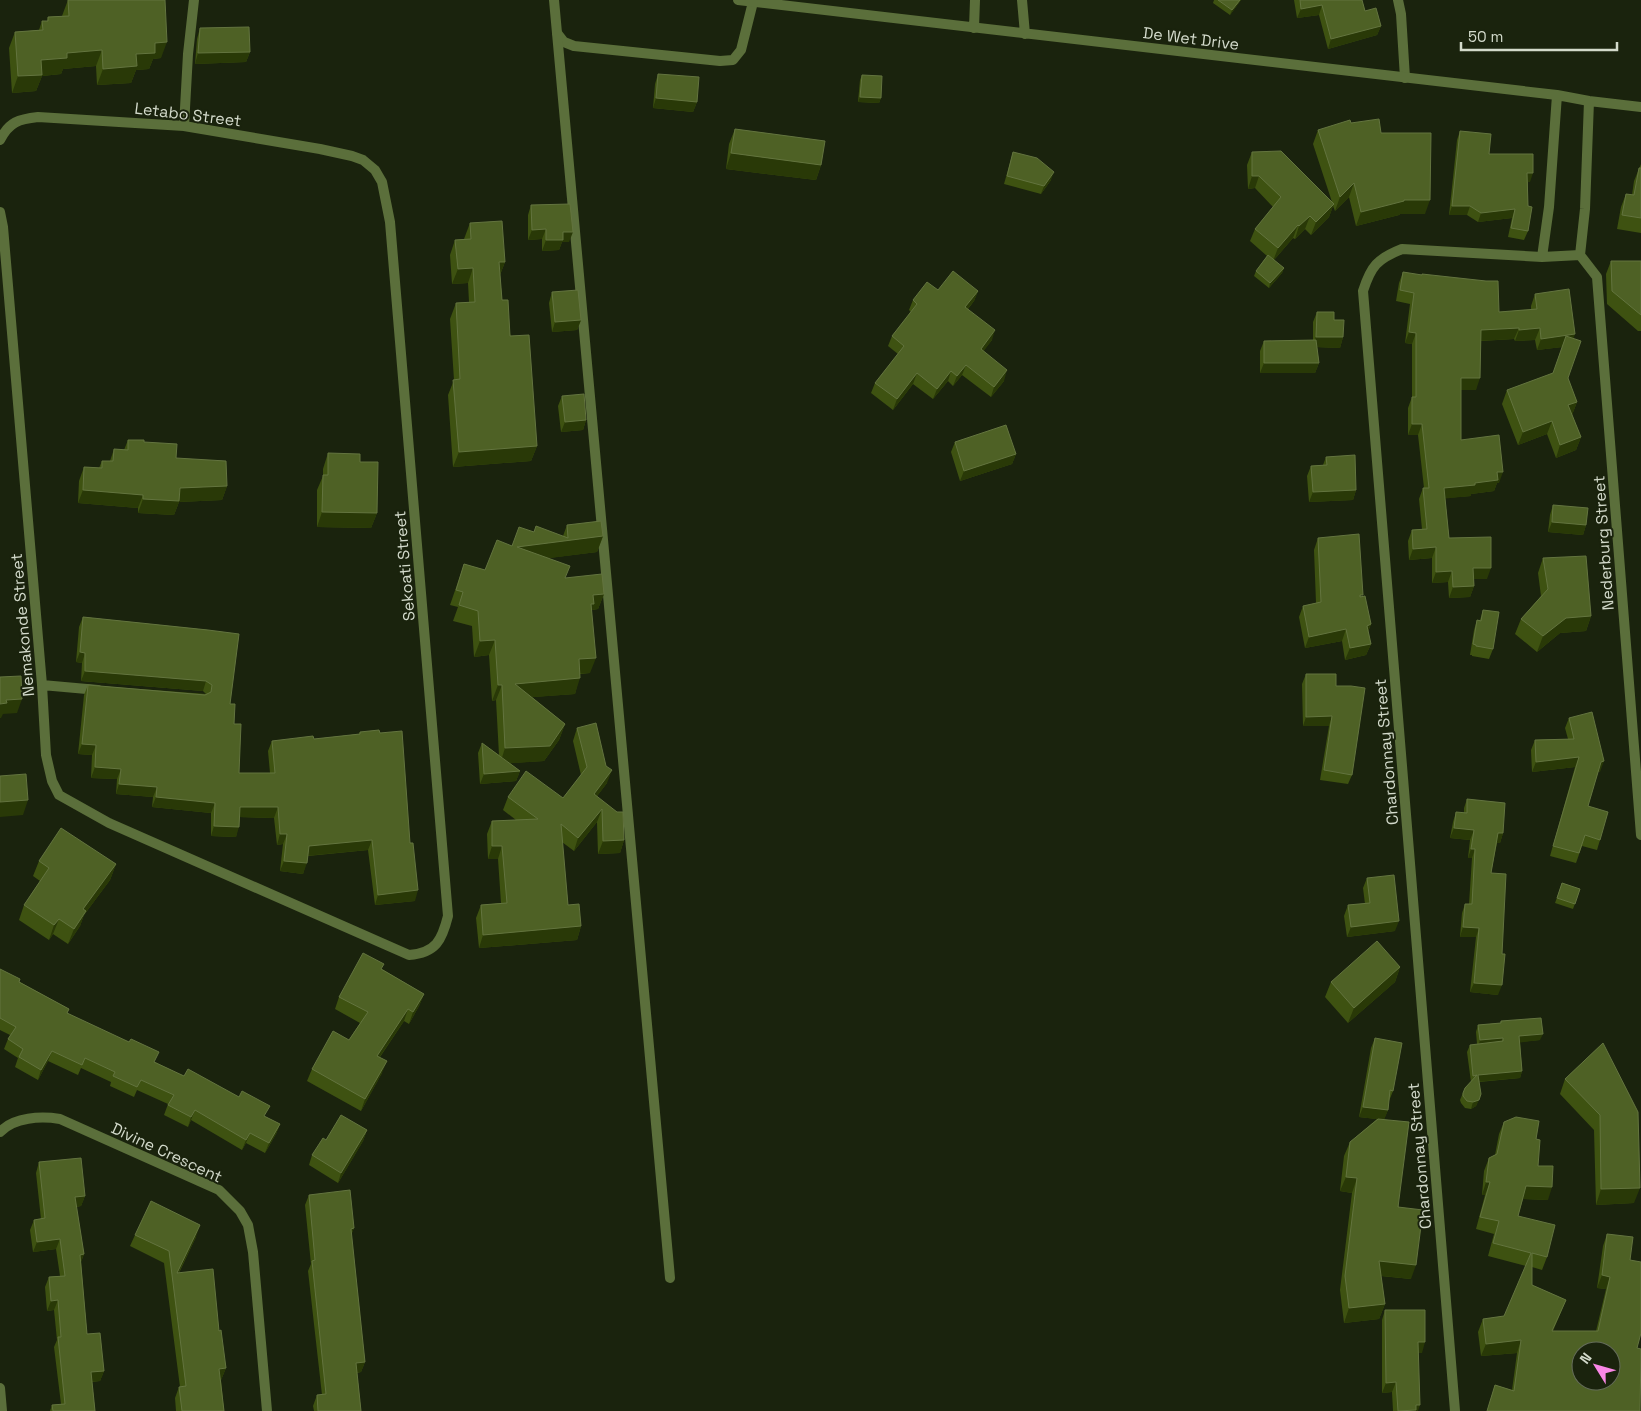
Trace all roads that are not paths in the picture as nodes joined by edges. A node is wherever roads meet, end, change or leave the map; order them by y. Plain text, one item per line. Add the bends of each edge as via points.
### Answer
1 (194, 0) edge
2 (554, 0) edge
3 (738, 0) edge
4 (975, 0) edge
5 (1022, 0) edge
6 (1398, 0) edge
7 (753, 2) junction
8 (974, 28) junction
9 (557, 33) junction
10 (1025, 34) junction
11 (1405, 78) junction
12 (1557, 95) junction
13 (1589, 101) junction
14 (1641, 107) edge
15 (184, 126) junction
16 (0, 140) edge
17 (363, 160) joint
18 (0, 212) edge
19 (1580, 255) junction
20 (1542, 257) junction
21 (42, 685) junction
22 (108, 690) edge
23 (59, 794) joint
24 (1641, 835) edge
25 (0, 1132) edge
26 (670, 1278) dead end
27 (0, 1388) edge
28 (2, 1411) edge
29 (267, 1411) edge
30 (1455, 1411) edge

1 - 15 street
2 - 9 street
3 - 7 street, De Wet Drive
4 - 8 street
5 - 10 street
6 - 11 street
7 - 8 street, De Wet Drive
7 - 9 street via 741,50 732,60 574,46 564,42
8 - 10 street, De Wet Drive
9 - 26 street
10 - 11 street, De Wet Drive
11 - 12 street, De Wet Drive
12 - 13 street, De Wet Drive
12 - 20 street
13 - 14 street, De Wet Drive
13 - 19 street
15 - 16 street, Letabo Street via 38,117 21,119
15 - 17 street, Letabo Street via 320,148
17 - 23 street, Sekoati Street via 375,170 382,182 390,222 448,916 444,934 434,948 409,955 109,823
18 - 21 street, Nemakonde Street
19 - 20 street
19 - 24 street, Nederburg Street via 1597,277
20 - 30 street, Chardonnay Street via 1402,249 1375,265 1363,291
21 - 22 street
21 - 23 street, Nemakonde Street via 46,755 52,781
25 - 29 street, Divine Crescent via 7,1125 33,1118 60,1120 219,1190 230,1200 248,1225 253,1252
27 - 28 street

